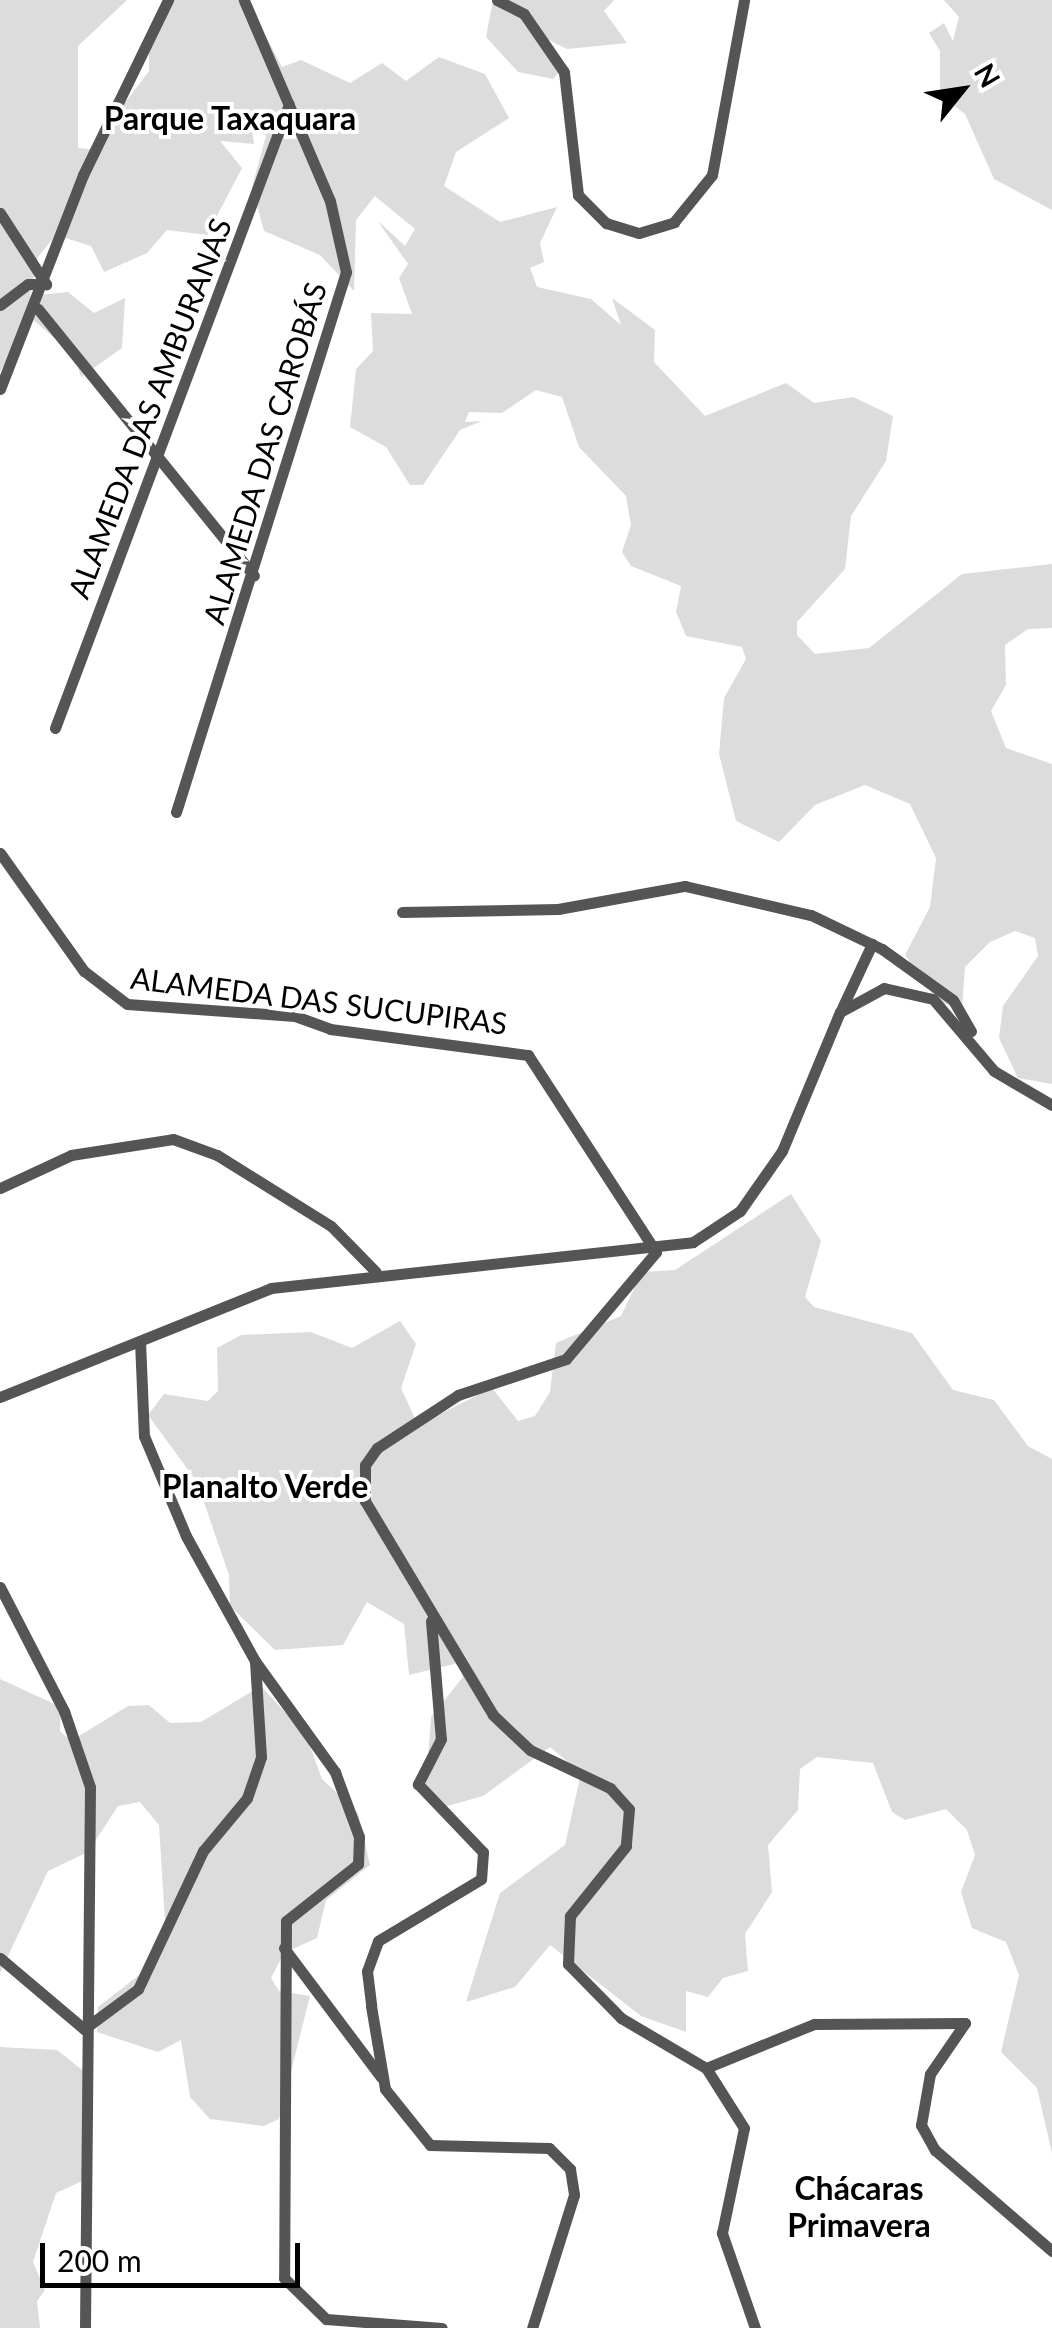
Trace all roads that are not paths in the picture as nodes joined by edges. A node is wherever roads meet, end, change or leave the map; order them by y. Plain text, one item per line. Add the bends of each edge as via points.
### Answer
1 (168, 0) edge
2 (244, 0) edge
3 (497, 0) edge
4 (744, 0) edge
5 (289, 104) junction
6 (0, 214) edge
7 (46, 284) junction
8 (0, 305) edge
9 (38, 309) junction
10 (0, 389) edge
11 (157, 456) junction
12 (254, 576) junction
13 (56, 728) dead end
14 (176, 812) dead end
15 (0, 853) edge
16 (402, 912) dead end
17 (872, 944) junction
18 (840, 1012) junction
19 (980, 1054) junction
20 (1052, 1105) edge
21 (0, 1188) edge
22 (656, 1252) junction
23 (376, 1272) junction
24 (140, 1341) junction
25 (0, 1397) edge
26 (0, 1586) edge
27 (430, 1612) junction
28 (255, 1661) junction
29 (284, 1948) junction
30 (2, 1956) edge
31 (84, 2028) junction
32 (706, 2068) junction
33 (384, 2082) junction
34 (1052, 2251) edge
35 (85, 2328) edge
36 (442, 2328) edge
37 (532, 2328) edge
38 (755, 2328) edge

1 - 7 street via 83,175
2 - 5 street, ALAMEDA DAS CAROBÁS
3 - 4 street via 537,28 564,72 578,195 606,223 639,233 674,222 712,175
5 - 11 street, ALAMEDA DAS AMBURANAS
5 - 12 street, ALAMEDA DAS CAROBÁS via 330,201 346,272
6 - 7 street
7 - 8 street via 28,284
7 - 9 street
9 - 10 street
9 - 11 street
11 - 12 street
11 - 13 street, ALAMEDA DAS AMBURANAS
12 - 14 street, ALAMEDA DAS CAROBÁS
15 - 22 street, ALAMEDA DAS SUCUPIRAS via 84,971 127,1004 295,1016 528,1054
16 - 17 street via 558,909 686,886 811,915
17 - 18 street
17 - 19 street via 953,1000
18 - 19 street via 899,986 933,999
18 - 22 street via 782,1152 740,1212 693,1242
19 - 20 street via 1022,1093
21 - 23 street via 71,1154 173,1139 216,1155 331,1226
22 - 23 street
22 - 27 street via 566,1359 458,1394 370,1454 368,1512
23 - 24 street via 244,1295
24 - 25 street
24 - 28 street via 144,1436
26 - 31 street via 64,1711 90,1787
27 - 32 street via 514,1738 610,1788 630,1809 626,1846 570,1916 568,1964 621,2018
27 - 33 street via 442,1725 418,1784 483,1852 481,1879 378,1941 368,1971
28 - 29 street via 335,1772 360,1837 358,1864 286,1921
28 - 31 street via 261,1757 247,1798 203,1851 150,1973
29 - 33 street
29 - 36 street via 284,2278 326,2319
30 - 31 street
31 - 35 street
32 - 34 street via 814,2024 965,2023 930,2074 921,2126 935,2150
32 - 38 street via 744,2128 722,2233
33 - 37 street via 430,2144 549,2148 570,2168 566,2226

